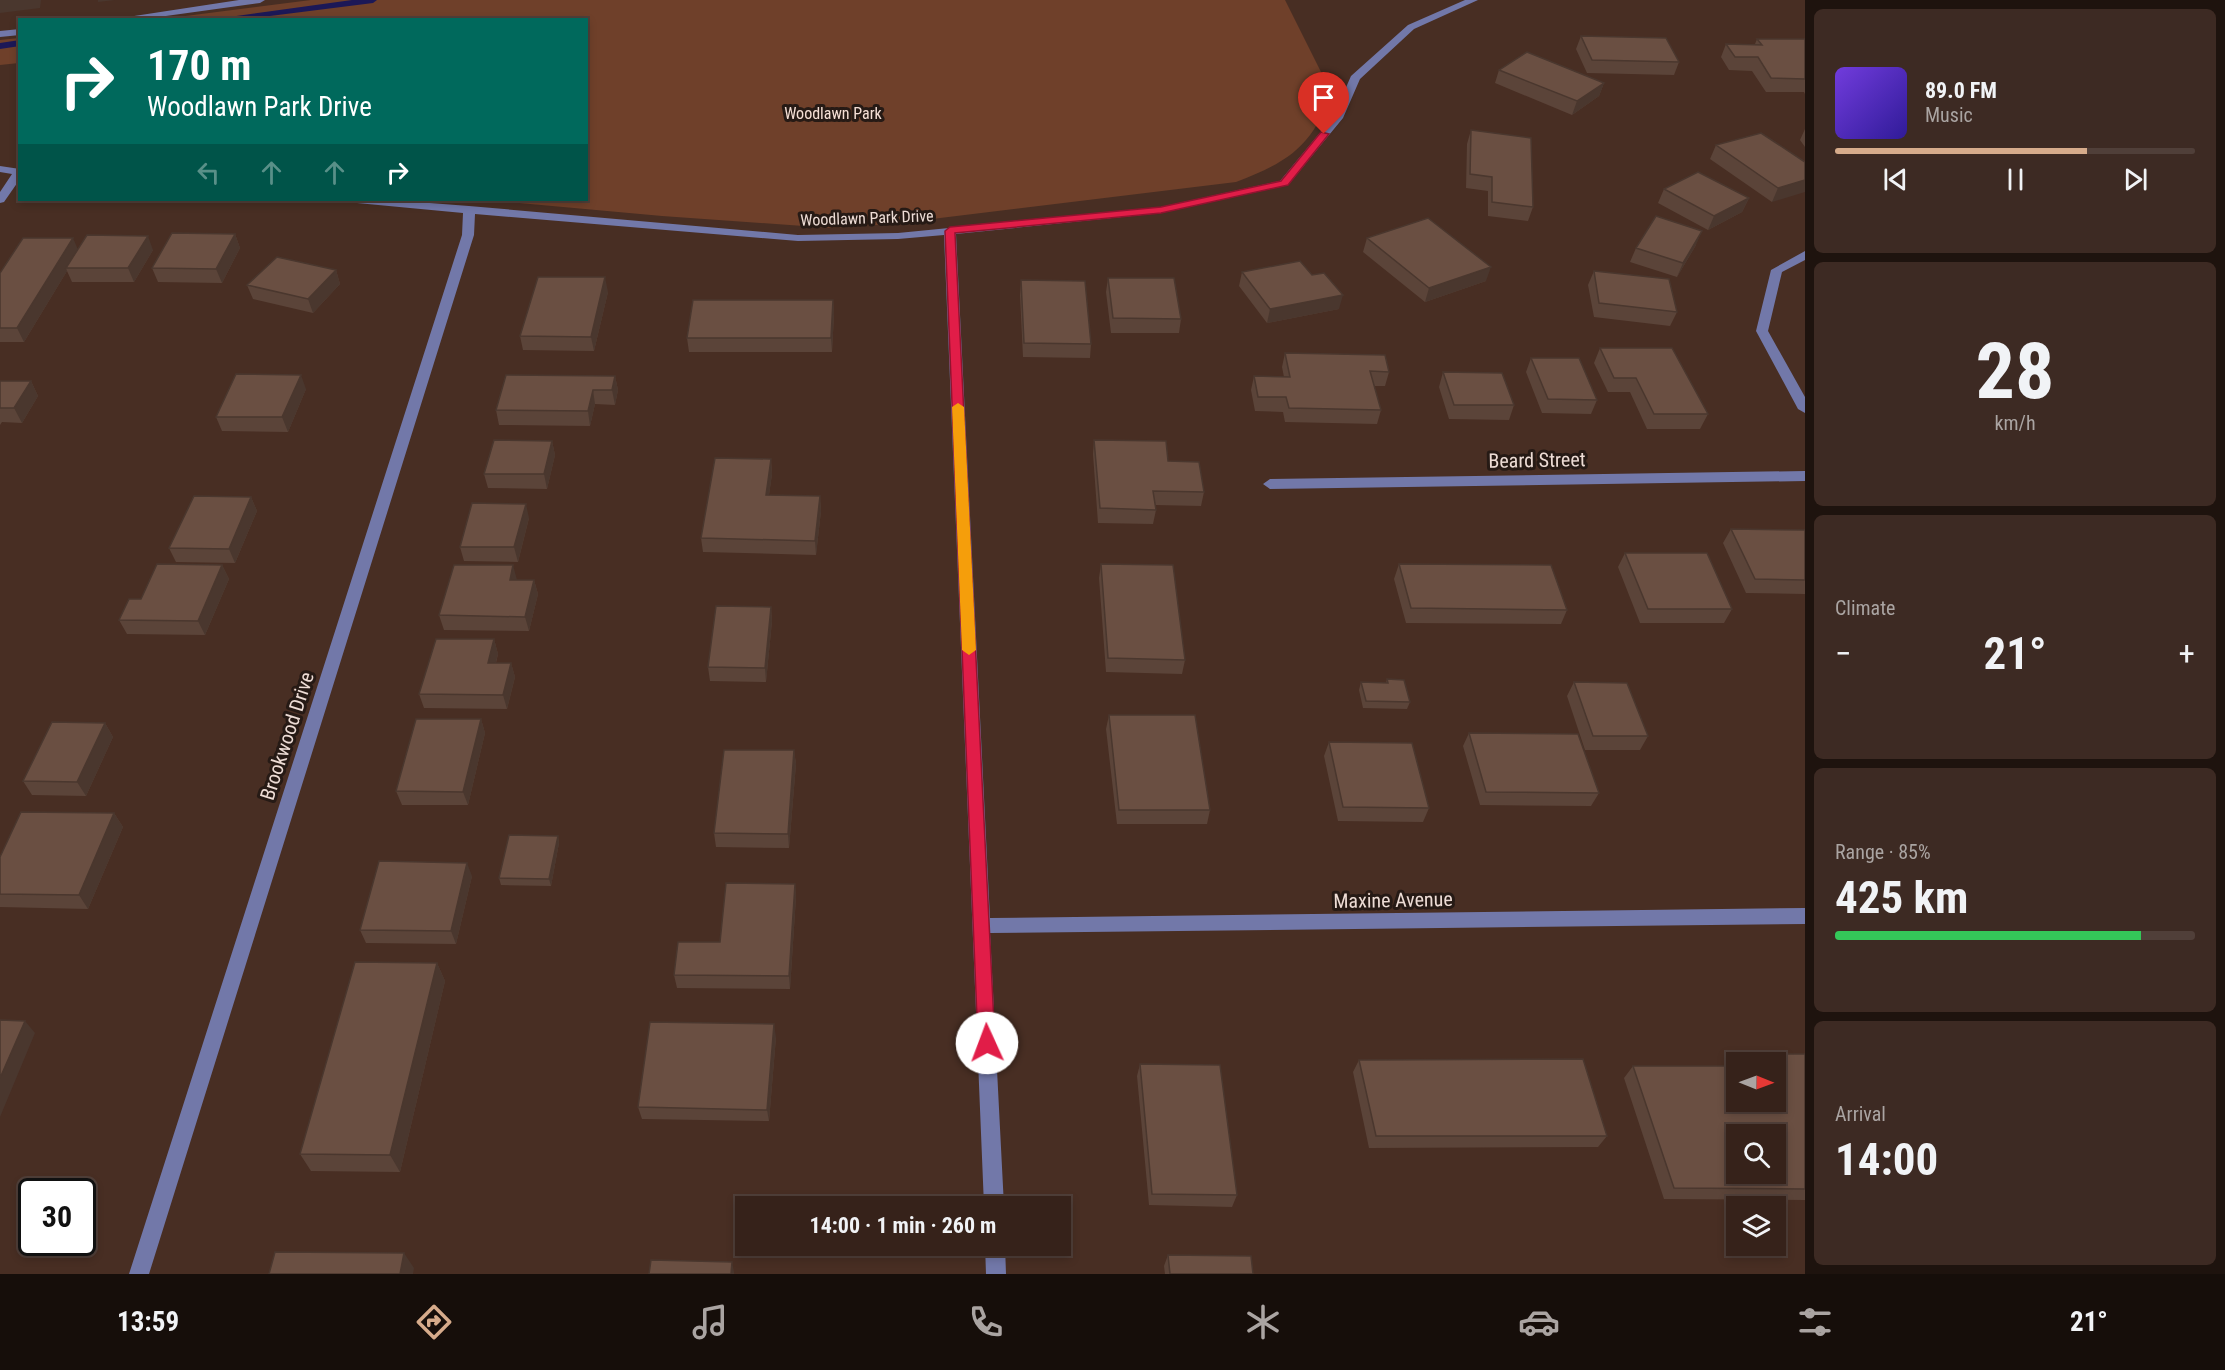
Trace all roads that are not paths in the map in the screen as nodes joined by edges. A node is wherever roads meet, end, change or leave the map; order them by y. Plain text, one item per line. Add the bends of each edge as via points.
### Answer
1 (260, 0) edge
2 (1473, 0) edge
3 (127, 18) edge
4 (18, 32) edge
5 (0, 34) edge
6 (0, 169) edge
7 (18, 172) edge
8 (18, 173) edge
9 (0, 200) edge
10 (369, 201) edge
11 (469, 209) junction
12 (950, 231) junction
13 (1805, 255) edge
14 (1805, 409) edge
15 (1805, 476) edge
16 (1270, 484) dead end
17 (1805, 916) edge
18 (982, 926) junction
19 (994, 1196) edge
20 (995, 1256) edge
21 (139, 1274) edge
22 (996, 1274) edge

1 - 3 street
2 - 12 street, Woodlawn Park Drive via 1411,27 1355,78 1338,118 1284,183 1161,210
4 - 5 street
6 - 7 street
8 - 9 street
10 - 11 street, Woodlawn Park Drive
11 - 12 street, Woodlawn Park Drive via 798,238
11 - 21 street, Brookwood Drive via 468,235
12 - 18 street
13 - 14 street via 1777,270 1762,331
15 - 16 street, Beard Street
17 - 18 street, Maxine Avenue
18 - 19 street
20 - 22 street

